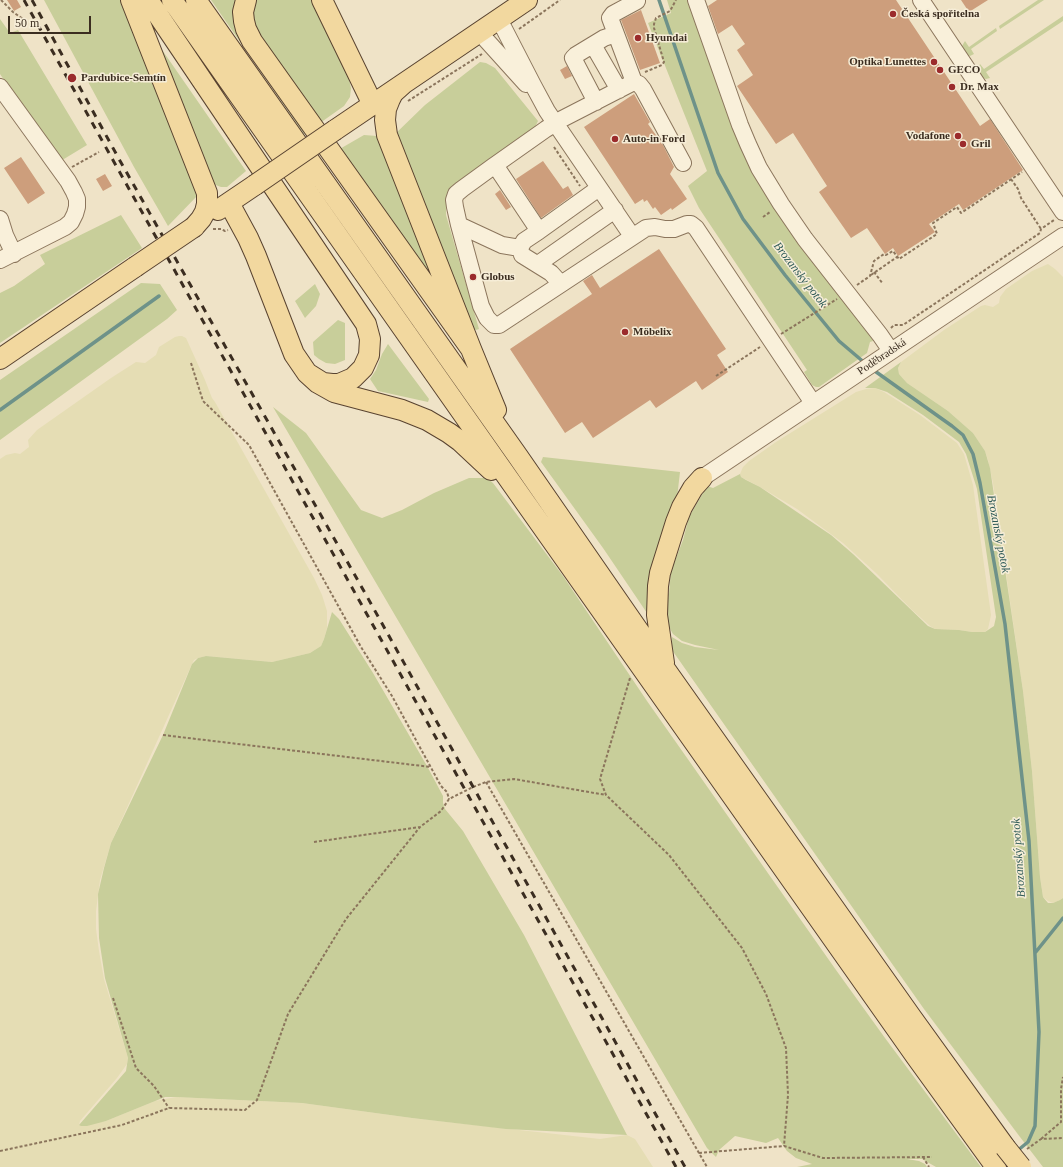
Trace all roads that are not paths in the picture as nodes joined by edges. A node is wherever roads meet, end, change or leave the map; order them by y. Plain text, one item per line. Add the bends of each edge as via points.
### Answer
1 (131, 0) edge
2 (148, 0) edge
3 (172, 0) edge
4 (196, 0) edge
5 (246, 0) edge
6 (322, 0) edge
7 (527, 0) edge
8 (696, 0) edge
9 (921, 0) edge
10 (637, 1) dead end
11 (499, 19) junction
12 (480, 32) junction
13 (616, 34) junction
14 (594, 45) junction
15 (359, 76) junction
16 (634, 79) junction
17 (0, 87) edge
18 (619, 90) junction
19 (405, 93) junction
20 (596, 102) junction
21 (373, 105) junction
22 (551, 117) junction
23 (683, 163) dead end
24 (495, 165) junction
25 (599, 188) junction
26 (229, 203) junction
27 (615, 210) junction
28 (1060, 215) edge
29 (0, 219) edge
30 (459, 225) junction
31 (194, 227) junction
32 (539, 230) junction
33 (632, 236) junction
34 (1061, 242) edge
35 (520, 248) junction
36 (7, 257) edge
37 (538, 264) junction
38 (561, 284) junction
39 (470, 349) junction
40 (891, 351) junction
41 (0, 359) edge
42 (307, 373) junction
43 (813, 403) junction
44 (517, 455) junction
45 (702, 478) joint
46 (527, 505) junction
47 (665, 669) junction
48 (997, 1157) edge
49 (1024, 1158) edge

1 - 31 main road via 207,193 205,212
2 - 42 main road via 366,324 370,339 369,355 363,368 353,378 339,384 327,384
3 - 46 main road
4 - 44 main road
5 - 39 main road via 244,21 252,41
6 - 15 main road
7 - 11 main road
8 - 40 street via 740,125 759,168 805,239
9 - 28 street
10 - 13 street via 610,16
11 - 12 main road
11 - 22 street
12 - 19 main road
12 - 22 street via 529,87
13 - 14 street
13 - 16 street
14 - 18 street
14 - 20 street via 573,58
15 - 19 main road via 379,87
15 - 21 main road
16 - 18 street
16 - 23 street via 643,89
17 - 36 street via 77,199 75,214 65,227
18 - 20 street
19 - 21 main road
19 - 39 main road via 394,93 388,104 385,116 386,131
20 - 22 street
21 - 26 main road, bridge
22 - 24 street
22 - 25 street
24 - 30 street via 456,194 454,200
24 - 32 street
25 - 27 street
25 - 32 street
26 - 31 main road
26 - 42 main road via 256,256 294,354
27 - 33 street
27 - 37 street
29 - 36 street via 5,235
30 - 35 street via 502,245
30 - 38 street via 481,306 494,325 499,325
31 - 41 main road, bridge
32 - 35 street via 524,241
33 - 38 street
33 - 43 street via 650,227 674,230 690,224 694,226
34 - 40 street, Poděbradská
35 - 37 street via 522,255
37 - 38 street via 551,272
39 - 44 main road
40 - 43 street, Poděbradská
42 - 46 main road via 334,392 414,414 450,433
43 - 45 street, Poděbradská
44 - 47 main road
45 - 47 main road via 682,507 660,573 657,615
46 - 48 main road via 912,1051
47 - 48 main road via 912,1018
48 - 49 main road, bridge

